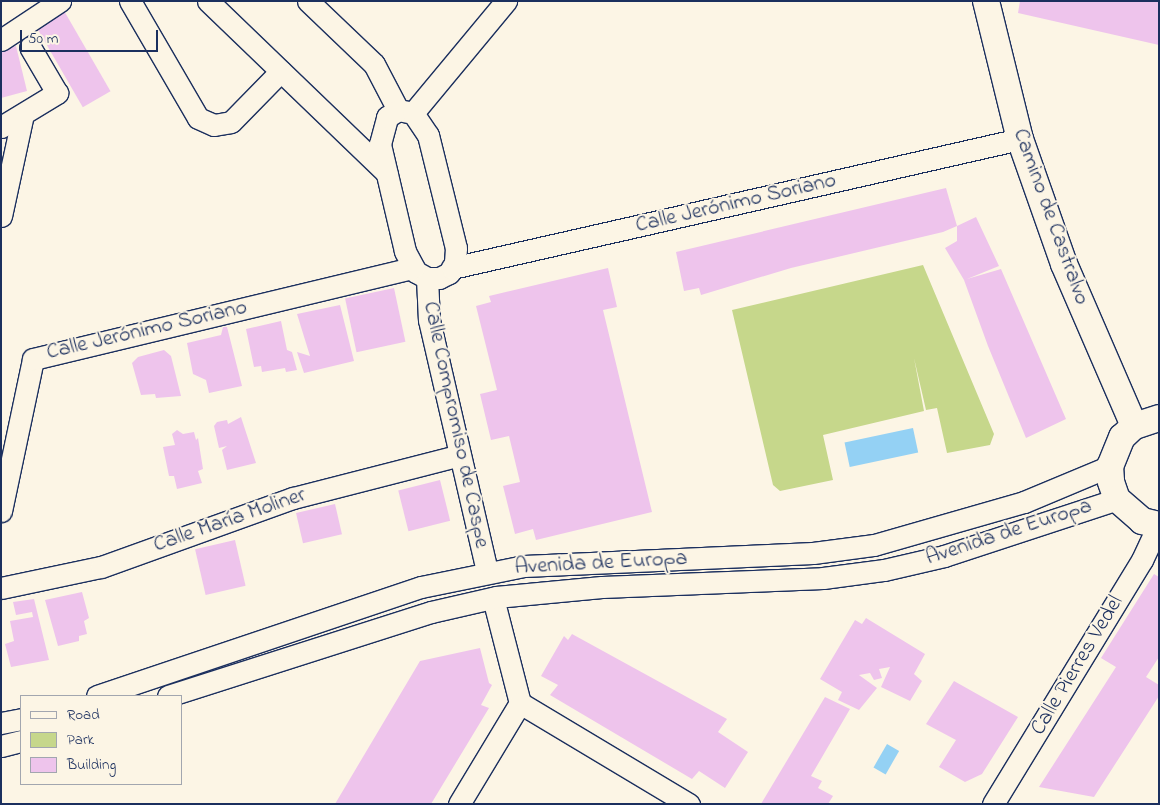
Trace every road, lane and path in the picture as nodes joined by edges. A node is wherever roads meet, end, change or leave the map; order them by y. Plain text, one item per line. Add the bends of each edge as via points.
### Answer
1 (60, 1) edge
2 (130, 1) edge
3 (208, 1) edge
4 (308, 1) edge
5 (506, 1) edge
6 (986, 1) edge
7 (1, 40) edge
8 (30, 47) dead end
9 (281, 71) junction
10 (405, 112) junction
11 (23, 114) junction
12 (1, 127) edge
13 (1020, 139) junction
14 (387, 173) junction
15 (1, 216) edge
16 (452, 268) junction
17 (420, 273) junction
18 (1159, 418) edge
19 (1134, 426) junction
20 (460, 455) junction
21 (1110, 466) junction
22 (1117, 499) junction
23 (1, 511) edge
24 (1159, 525) edge
25 (487, 572) junction
26 (1, 588) edge
27 (493, 598) junction
28 (100, 695) edge
29 (171, 695) edge
30 (520, 703) junction
31 (20, 718) edge
32 (1, 723) edge
33 (20, 741) edge
34 (1, 746) edge
35 (459, 804) edge
36 (688, 804) edge
37 (993, 804) edge

1 - 7 street
2 - 9 street via 198,118 214,124 231,122
3 - 9 street
4 - 10 street via 374,64
5 - 10 street, Calle Compromiso de Caspe
6 - 13 street, Camino de Castralvo
8 - 11 street via 57,93
9 - 14 street
10 - 14 street, Calle Compromiso de Caspe via 387,117 382,128 380,144
10 - 16 street via 428,135 456,248
11 - 12 street
11 - 15 street
13 - 16 street, Calle Jerónimo Soriano
13 - 19 street, Camino de Castralvo via 1064,264
14 - 17 street, Calle Compromiso de Caspe via 405,251
16 - 17 street, Calle Jerónimo Soriano via 439,278
17 - 20 street, Calle Compromiso de Caspe
17 - 23 street, Calle Jerónimo Soriano via 33,359
18 - 19 street
19 - 21 street via 1122,437
20 - 25 street, Calle Compromiso de Caspe
20 - 26 street, Calle María Moliner via 293,498 101,567
21 - 22 street
21 - 25 street, Avenida de Europa via 1024,502 874,545 813,553 592,562
22 - 24 street via 1142,521
22 - 27 street, Avenida de Europa via 944,556 884,570 823,578 602,587
24 - 37 street, Calle Pierres Vedel via 1142,560
25 - 28 street, Avenida de Europa via 421,587
27 - 29 street, Avenida de Europa via 431,612
27 - 30 street
30 - 35 street
30 - 36 street
31 - 32 street
33 - 34 street

